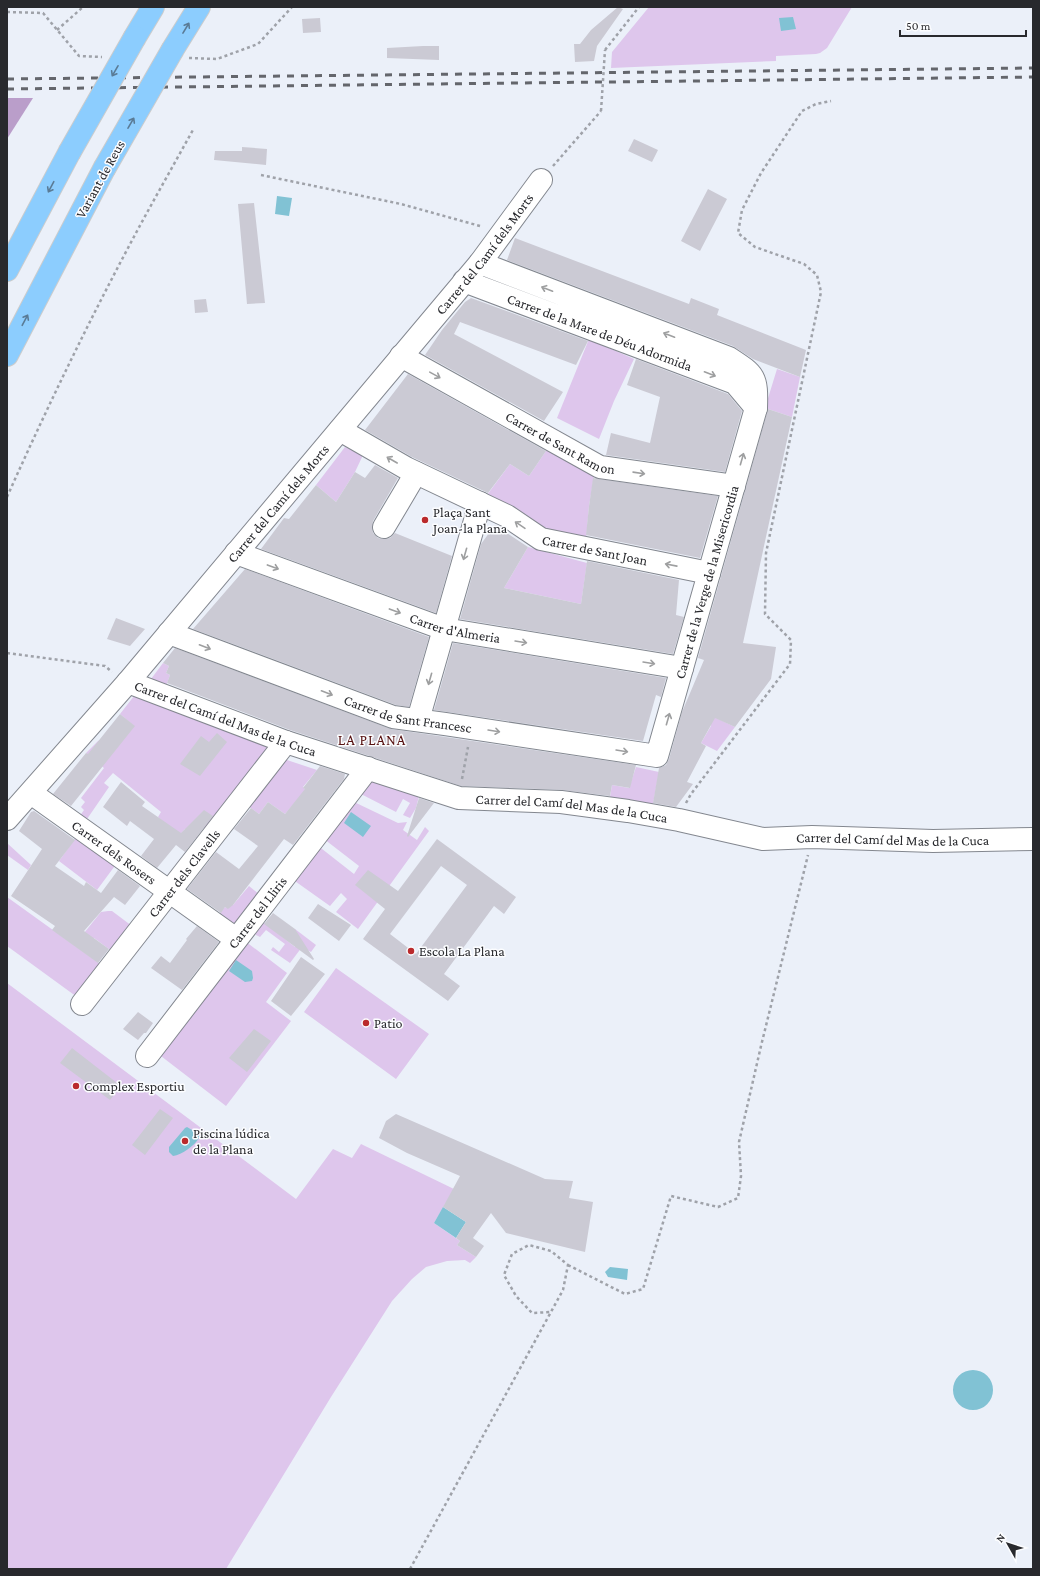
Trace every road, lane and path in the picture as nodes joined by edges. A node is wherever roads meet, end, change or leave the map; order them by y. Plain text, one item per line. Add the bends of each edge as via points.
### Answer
1 (83, 7) edge
2 (153, 7) edge
3 (199, 7) edge
4 (639, 7) edge
5 (57, 30) dead end
6 (831, 101) dead end
7 (194, 128) dead end
8 (261, 175) dead end
9 (541, 180) joint
10 (480, 226) dead end
11 (480, 263) junction
12 (7, 270) edge
13 (464, 281) junction
14 (7, 355) edge
15 (401, 356) junction
16 (742, 377) junction
17 (756, 408) joint
18 (340, 430) junction
19 (416, 473) junction
20 (734, 486) junction
21 (7, 496) edge
22 (480, 504) junction
23 (384, 528) dead end
24 (236, 553) junction
25 (709, 573) junction
26 (444, 629) junction
27 (169, 633) junction
28 (7, 652) edge
29 (682, 668) junction
30 (128, 682) junction
31 (418, 720) junction
32 (472, 728) junction
33 (286, 742) junction
34 (657, 756) joint
35 (368, 768) junction
36 (462, 782) dead end
37 (31, 793) junction
38 (7, 819) edge
39 (679, 820) junction
40 (812, 837) junction
41 (1033, 839) edge
42 (170, 892) junction
43 (236, 940) junction
44 (82, 1004) dead end
45 (147, 1056) dead end
46 (568, 1265) junction
47 (551, 1312) junction
48 (410, 1569) edge

1 - 5 path
2 -> 12 highway, bridge via 69,153
14 -> 3 highway, Variant de Reus, bridge via 104,169
4 - 9 path, bridge via 605,50 601,111
6 - 39 path via 816,104 802,111 761,173 742,210 738,233 755,247 804,264 817,275 822,292 766,553 765,614 791,640 790,664 691,794
7 - 21 path via 93,315
8 - 10 path via 401,204
9 - 11 street, Carrer del Camí dels Morts
11 - 13 street, Carrer del Camí dels Morts
16 -> 11 street, Carrer de la Mare de Déu Adormida via 729,358
13 - 15 street, Carrer del Camí dels Morts
13 -> 16 street, Carrer de la Mare de Déu Adormida
15 - 18 street, Carrer del Camí dels Morts
15 -> 20 street, Carrer de Sant Ramon via 600,467
16 - 17 street, Carrer de la Mare de Déu Adormida
20 -> 17 street, Carrer de la Verge de la Misericordia
19 -> 18 street, Carrer de Sant Joan
18 - 24 street, Carrer del Camí dels Morts
19 - 22 street, Carrer de Sant Joan
19 - 23 street
20 - 25 street, Carrer de la Verge de la Misericordia
25 -> 22 street, Carrer de Sant Joan via 541,539 507,516
22 -> 26 street
24 -> 26 street, Carrer d'Almeria
24 - 27 street, Carrer del Camí dels Morts
25 - 29 street, Carrer de la Verge de la Misericordia
26 -> 29 street, Carrer d'Almeria
26 -> 31 street
27 - 30 street, Carrer del Camí dels Morts
27 -> 31 street, Carrer de Sant Francesc via 393,717
28 - 30 path via 105,666
34 -> 29 street, Carrer de la Verge de la Misericordia
30 - 33 street, Carrer del Camí del Mas de la Cuca
30 - 37 street, Carrer del Camí dels Morts
31 - 32 street, Carrer de Sant Francesc
32 -> 34 street, Carrer de Sant Francesc
32 - 36 path
33 - 35 street, Carrer del Camí del Mas de la Cuca
33 - 42 street, Carrer dels Clavells
35 - 39 street, Carrer del Camí del Mas de la Cuca via 459,798 561,802
35 - 43 street, Carrer del Lliris
37 - 38 street, Carrer del Camí dels Morts
37 - 42 street, Carrer dels Rosers
39 - 40 street, Carrer del Camí del Mas de la Cuca via 763,839
40 - 41 street, Carrer del Camí del Mas de la Cuca via 933,841
40 - 46 path via 739,1142 741,1176 738,1198 718,1207 671,1196 642,1289 625,1294
42 - 43 street, Carrer dels Rosers
42 - 44 street, Carrer dels Clavells
43 - 45 street, Carrer del Lliris
46 - 47 path via 563,1290
46 - 47 path via 551,1251 529,1245 512,1254 504,1276 516,1296 532,1313
47 - 48 path

